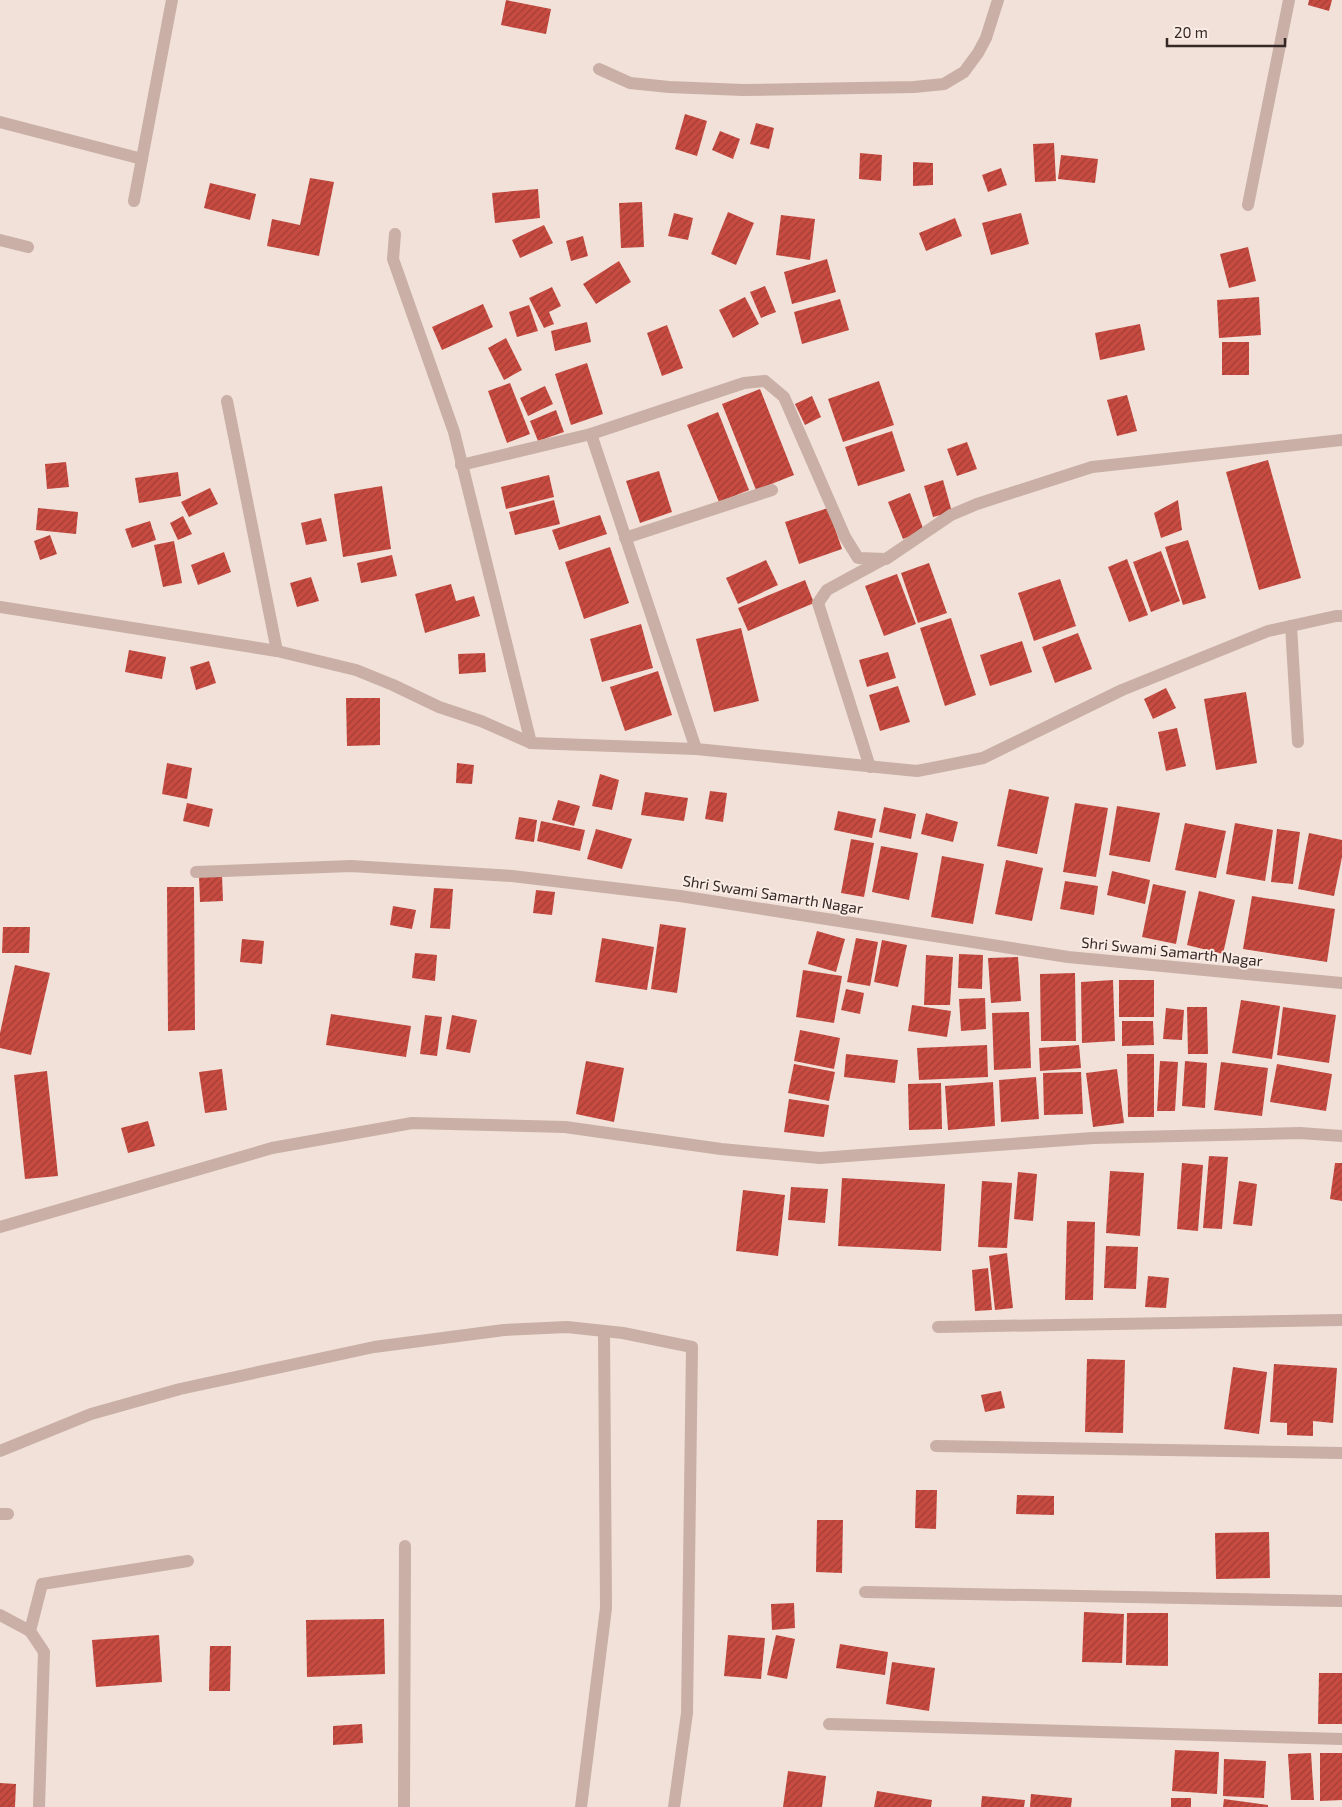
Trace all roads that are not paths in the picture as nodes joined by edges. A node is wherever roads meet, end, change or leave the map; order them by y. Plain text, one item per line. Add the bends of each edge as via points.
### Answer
1 (172, 0) edge
2 (998, 0) edge
3 (1289, 0) edge
4 (599, 69) dead end
5 (0, 122) edge
6 (142, 159) junction
7 (134, 201) dead end
8 (1248, 205) dead end
9 (395, 234) dead end
10 (0, 240) edge
11 (28, 247) dead end
12 (227, 401) dead end
13 (590, 434) junction
14 (1342, 440) edge
15 (461, 465) junction
16 (772, 490) dead end
17 (625, 538) junction
18 (886, 558) junction
19 (0, 607) edge
20 (1342, 616) edge
21 (1291, 626) junction
22 (277, 652) junction
23 (1298, 742) dead end
24 (531, 743) junction
25 (696, 749) junction
26 (870, 766) junction
27 (196, 872) dead end
28 (1342, 983) edge
29 (1342, 1136) edge
30 (0, 1227) edge
31 (1342, 1320) edge
32 (938, 1327) dead end
33 (604, 1331) junction
34 (936, 1446) dead end
35 (0, 1451) edge
36 (1342, 1453) edge
37 (405, 1546) dead end
38 (188, 1561) dead end
39 (865, 1592) dead end
40 (1342, 1600) edge
41 (0, 1615) edge
42 (30, 1631) junction
43 (829, 1724) dead end
44 (1342, 1739) edge
45 (39, 1807) edge
46 (404, 1807) edge
47 (581, 1807) edge
48 (674, 1807) edge

1 - 6 street
2 - 4 street via 978,53 964,72 944,84 743,90 696,88 630,83
3 - 8 street
5 - 6 street
6 - 7 street
9 - 15 street via 393,259 454,432
10 - 11 street
12 - 22 street
13 - 15 street
13 - 17 street
13 - 18 street via 744,383 765,381 784,397 845,537 858,558
14 - 18 street via 1092,467 951,515
15 - 24 street
16 - 17 street
17 - 25 street
18 - 26 street via 827,590 818,603
19 - 22 street
20 - 21 street
21 - 23 street
21 - 26 street via 1268,631 1122,690 984,758 917,771
22 - 24 street via 356,670
24 - 25 street
25 - 26 street
27 - 28 street, Shri Swami Samarth Nagar via 351,866 512,876 680,896 1068,957
29 - 30 street via 1300,1133 1093,1138 820,1158 721,1149 565,1127 412,1123 272,1148
31 - 32 street
33 - 35 street via 567,1327 504,1330 374,1347 180,1389 91,1414
33 - 47 street via 606,1608
33 - 48 street via 692,1347 687,1713
34 - 36 street
37 - 46 street
38 - 42 street via 42,1584
39 - 40 street
41 - 42 street
42 - 45 street via 44,1652
43 - 44 street

